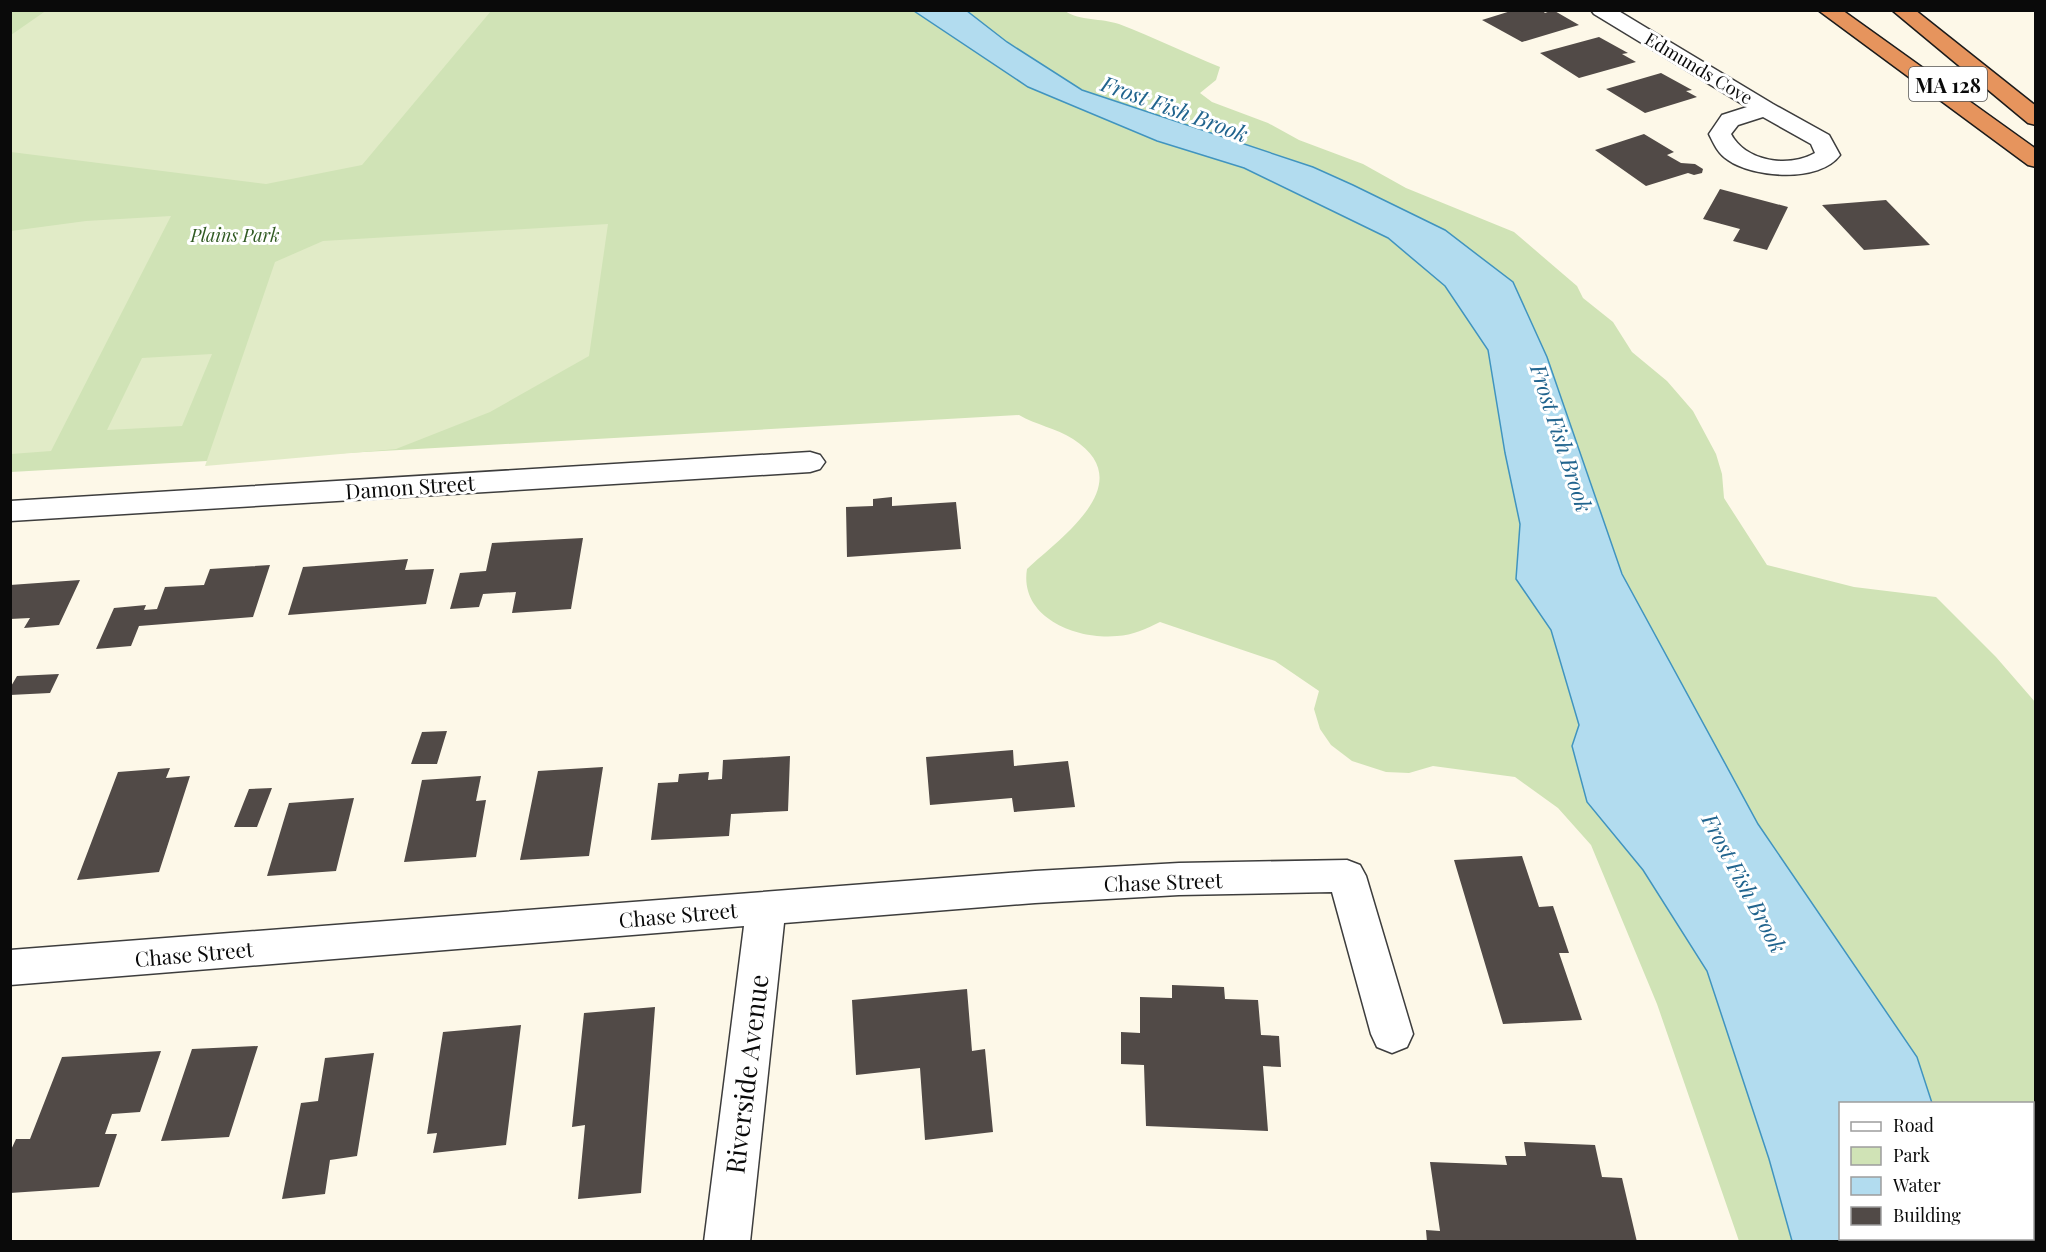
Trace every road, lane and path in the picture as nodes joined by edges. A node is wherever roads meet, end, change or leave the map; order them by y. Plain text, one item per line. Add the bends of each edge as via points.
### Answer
1 (1601, 10) edge
2 (1828, 10) edge
3 (1860, 10) edge
4 (1902, 10) edge
5 (1933, 10) edge
6 (2036, 97) edge
7 (1766, 109) dead end
8 (2036, 118) edge
9 (2036, 158) edge
10 (810, 462) dead end
11 (10, 512) edge
12 (766, 907) junction
13 (10, 968) edge
14 (1392, 1034) dead end
15 (727, 1242) edge

1 - 7 street, Edmunds Cove
2 - 9 highway
3 - 9 highway, MA 128
4 - 8 highway, MA 128
5 - 6 highway
10 - 11 street, Damon Street
12 - 13 street, Chase Street
12 - 14 street, Chase Street via 1080,884 1347,876
12 - 15 street, Riverside Avenue

